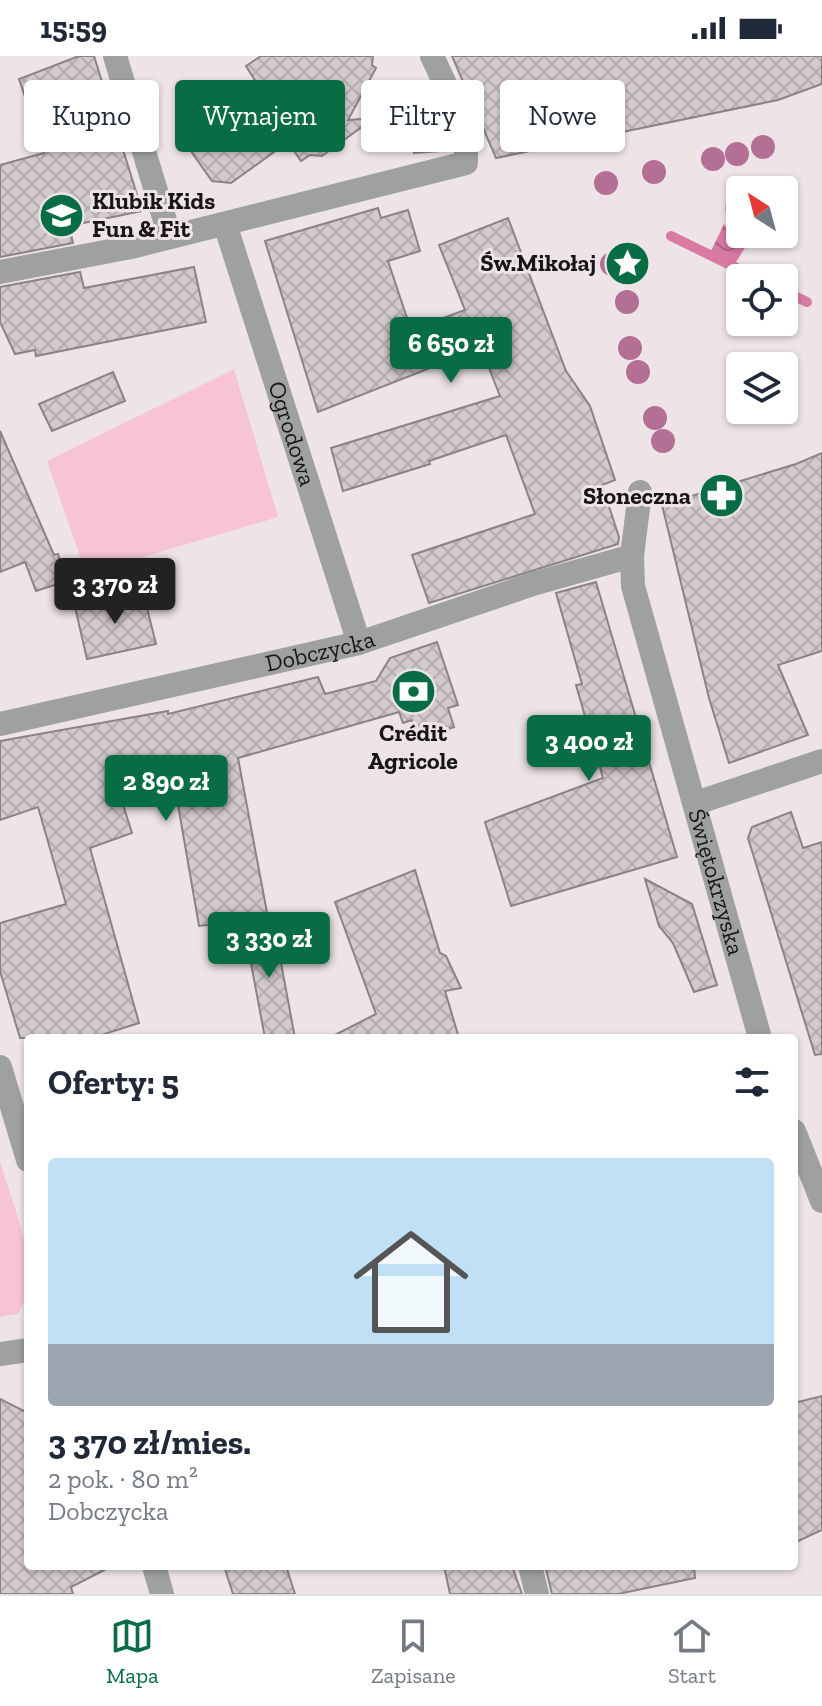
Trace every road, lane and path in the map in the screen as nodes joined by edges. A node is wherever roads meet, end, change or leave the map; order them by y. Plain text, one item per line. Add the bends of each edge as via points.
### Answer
1 (115, 56) edge
2 (432, 56) edge
3 (225, 224) junction
4 (170, 237) junction
5 (0, 272) edge
6 (640, 492) dead end
7 (632, 556) junction
8 (359, 643) junction
9 (0, 724) edge
10 (822, 761) edge
11 (696, 803) junction
12 (759, 1034) edge
13 (0, 1067) edge
14 (802, 1140) edge
15 (24, 1147) edge
16 (822, 1201) edge
17 (24, 1351) edge
18 (0, 1354) edge
19 (155, 1570) edge
20 (531, 1570) edge
21 (162, 1594) edge
22 (537, 1594) edge

1 - 4 street
2 - 3 street via 466,129 466,163
3 - 4 street
3 - 8 street, Ogrodowa
4 - 5 street
6 - 7 street, Świętokrzyska
7 - 8 street, Dobczycka
7 - 11 street, Świętokrzyska via 633,586
8 - 9 street, Dobczycka
10 - 11 street
11 - 12 street, Świętokrzyska
13 - 15 street
14 - 16 street
17 - 18 street
19 - 21 street
20 - 22 street

